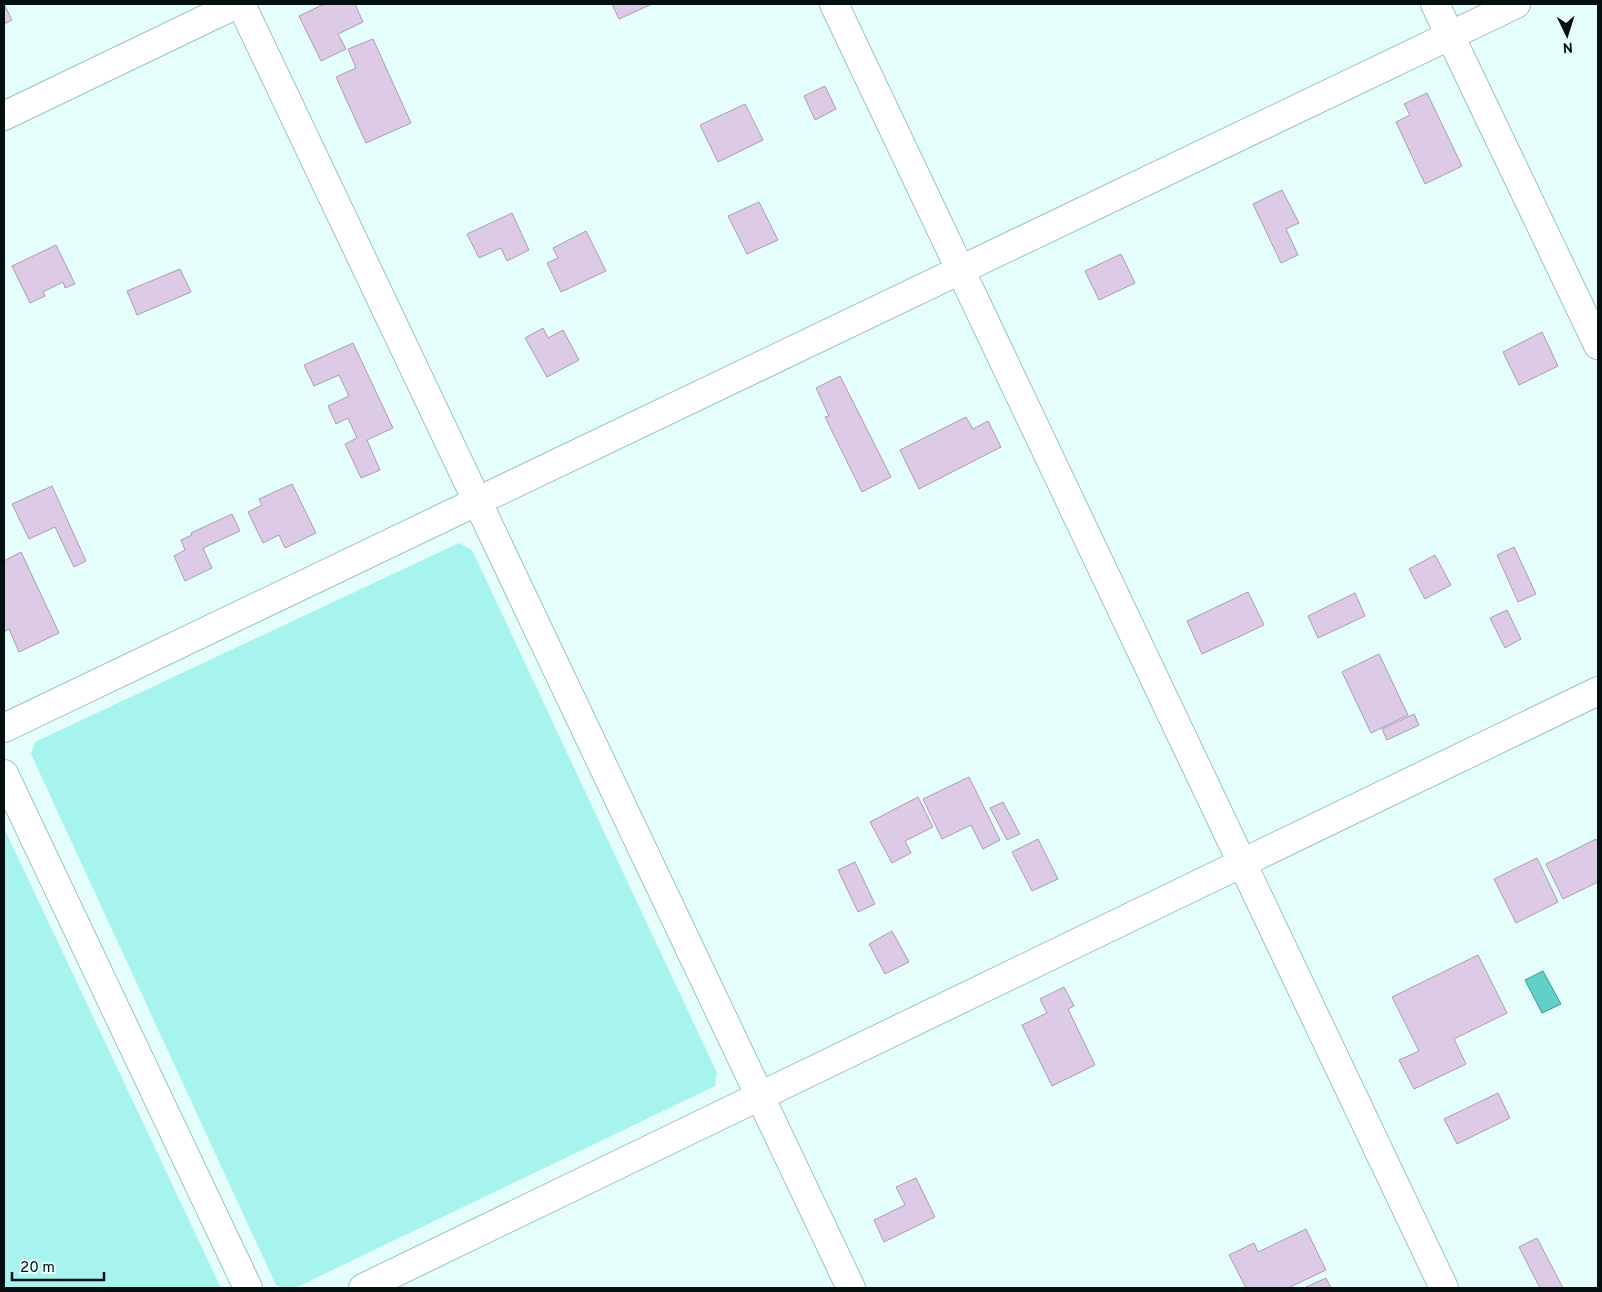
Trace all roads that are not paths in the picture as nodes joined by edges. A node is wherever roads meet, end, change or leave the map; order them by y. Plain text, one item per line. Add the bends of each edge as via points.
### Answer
1 (239, 4) edge
2 (834, 4) edge
3 (1435, 4) edge
4 (1516, 4) edge
5 (1450, 35) junction
6 (4, 116) edge
7 (960, 270) junction
8 (1598, 346) edge
9 (477, 502) junction
10 (1598, 691) edge
11 (4, 728) edge
12 (4, 774) edge
13 (1242, 863) junction
14 (760, 1096) junction
15 (248, 1288) edge
16 (364, 1288) edge
17 (851, 1288) edge
18 (1444, 1288) edge

1 - 6 street
1 - 9 street
2 - 7 street
3 - 5 street
4 - 5 street
5 - 7 street
5 - 8 street
7 - 9 street
7 - 13 street
9 - 11 street
9 - 14 street
10 - 13 street
12 - 15 street
13 - 14 street
13 - 18 street
14 - 16 street
14 - 17 street

